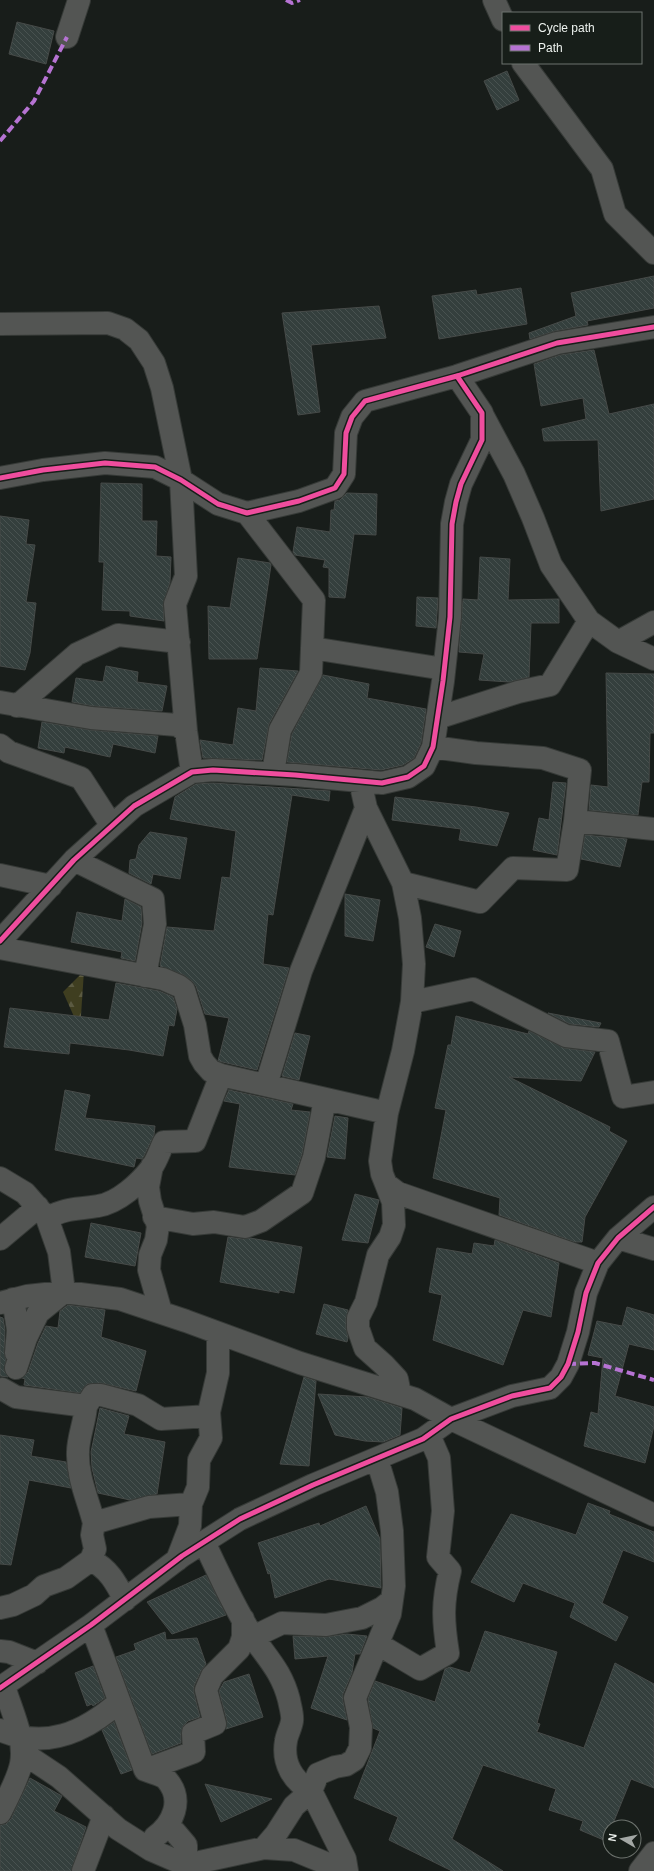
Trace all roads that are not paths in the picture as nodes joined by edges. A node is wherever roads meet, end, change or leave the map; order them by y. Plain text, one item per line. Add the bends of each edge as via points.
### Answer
1 (79, 0) edge
2 (494, 0) edge
3 (502, 18) edge
4 (67, 36) dead end
5 (524, 64) edge
6 (654, 253) edge
7 (0, 324) edge
8 (654, 327) edge
9 (457, 376) junction
10 (482, 413) junction
11 (0, 478) edge
12 (181, 480) junction
13 (247, 513) junction
14 (589, 621) junction
15 (654, 622) edge
16 (179, 642) junction
17 (618, 642) junction
18 (312, 648) junction
19 (654, 659) edge
20 (444, 669) junction
21 (9, 704) edge
22 (437, 718) junction
23 (186, 731) junction
24 (0, 745) edge
25 (433, 747) junction
26 (192, 772) junction
27 (273, 773) junction
28 (360, 781) junction
29 (366, 808) junction
30 (575, 821) junction
31 (112, 826) junction
32 (654, 829) edge
33 (74, 860) junction
34 (0, 875) edge
35 (403, 883) junction
36 (51, 886) junction
37 (0, 941) edge
38 (0, 948) edge
39 (145, 976) junction
40 (412, 1002) junction
41 (221, 1075) junction
42 (266, 1085) junction
43 (654, 1092) edge
44 (325, 1099) junction
45 (387, 1113) junction
46 (152, 1166) junction
47 (0, 1178) edge
48 (386, 1184) junction
49 (654, 1207) edge
50 (43, 1213) junction
51 (154, 1217) junction
52 (618, 1238) junction
53 (0, 1239) edge
54 (654, 1249) edge
55 (598, 1263) junction
56 (64, 1292) junction
57 (6, 1301) edge
58 (161, 1312) junction
59 (218, 1333) junction
60 (16, 1368) junction
61 (1, 1390) edge
62 (400, 1394) junction
63 (86, 1406) junction
64 (209, 1416) junction
65 (451, 1419) junction
66 (429, 1435) junction
67 (377, 1459) junction
68 (191, 1504) junction
69 (654, 1515) edge
70 (94, 1523) junction
71 (204, 1542) junction
72 (91, 1560) junction
73 (177, 1560) junction
74 (125, 1600) junction
75 (392, 1600) junction
76 (0, 1608) edge
77 (91, 1625) junction
78 (248, 1628) junction
79 (378, 1644) junction
80 (0, 1651) edge
81 (37, 1663) junction
82 (2, 1687) edge
83 (119, 1702) junction
84 (14, 1740) edge
85 (145, 1770) junction
86 (311, 1791) junction
87 (0, 1813) edge
88 (104, 1816) junction
89 (167, 1828) junction
90 (144, 1845) junction
91 (264, 1848) junction
92 (654, 1853) edge
93 (188, 1868) edge
94 (83, 1871) edge
95 (346, 1871) edge
96 (640, 1871) edge

1 - 4 street
2 - 3 street
5 - 6 street via 602,169 615,214
7 - 12 street via 108,323 125,329 139,340 154,363 162,388
8 - 9 street via 557,343
9 - 10 street
9 - 13 street via 365,401 352,416 346,433 344,474 335,488 299,501
10 - 14 street via 514,474 551,565
10 - 20 street via 482,440 461,484 452,524 450,617
11 - 12 street via 105,463 155,467
12 - 13 street via 218,504
12 - 16 street via 186,576 176,604
13 - 18 street via 314,600
14 - 17 street
14 - 22 street via 550,685 518,692
15 - 17 street
16 - 21 street via 118,635 77,654
16 - 23 street
17 - 19 street
18 - 20 street
18 - 27 street via 311,673 280,730
20 - 22 street
21 - 23 street via 91,718 177,725
22 - 25 street
23 - 26 street
24 - 31 street via 9,752 80,778
25 - 28 street via 424,766 408,777 382,783
25 - 30 street via 544,758 580,770
26 - 27 street via 213,770
26 - 31 street via 134,806
27 - 28 street
28 - 29 street
29 - 35 street
29 - 42 street via 302,971
30 - 32 street
30 - 35 street via 567,870 513,868 480,902
31 - 33 street
33 - 36 street
33 - 39 street via 153,899 155,924
34 - 36 street
35 - 40 street via 410,918 414,964
36 - 37 street
38 - 39 street
39 - 41 street via 168,981 184,990 195,1025 200,1056 211,1071
40 - 43 street via 473,989 566,1036 608,1041 623,1096
40 - 45 street
41 - 42 street
41 - 46 street via 195,1141 164,1142
42 - 44 street
44 - 45 street
44 - 51 street via 314,1157 302,1193 261,1221 245,1227 214,1222 193,1224
45 - 48 street via 380,1161
46 - 50 street via 132,1188 114,1200 98,1206
46 - 51 street via 148,1186
47 - 50 street via 25,1193
48 - 55 street via 398,1193
48 - 62 street via 393,1202 394,1225 388,1241 378,1254 366,1302 358,1318 358,1328 365,1348 397,1379
49 - 52 street
50 - 53 street
50 - 56 street via 59,1252
51 - 58 street via 158,1226 150,1255 149,1270
52 - 54 street
52 - 55 street
55 - 65 street via 586,1293 568,1364 550,1388 512,1396
56 - 57 street
56 - 58 street via 120,1299
56 - 60 street via 38,1313
57 - 60 street via 18,1330
58 - 59 street
59 - 62 street via 300,1363
59 - 64 street via 218,1373
60 - 61 street via 10,1382
61 - 63 street via 16,1397
62 - 65 street via 415,1399
63 - 64 street via 93,1395 101,1395 138,1405 161,1419
63 - 70 street via 78,1451 78,1467
64 - 68 street via 211,1438 199,1460 198,1487
65 - 66 street
65 - 69 street
66 - 67 street
66 - 79 street via 439,1458 443,1511 438,1557 450,1571 443,1614 448,1654 420,1669
67 - 71 street via 240,1519
67 - 75 street via 387,1492 392,1531
68 - 70 street via 149,1507
68 - 73 street via 190,1526
70 - 72 street via 92,1535 95,1549
71 - 73 street
71 - 78 street via 219,1576
72 - 74 street via 112,1576
72 - 76 street via 66,1578 44,1586 13,1605
73 - 74 street
74 - 77 street
75 - 78 street via 362,1618 326,1625 282,1623
75 - 79 street via 390,1614
77 - 81 street
77 - 83 street
78 - 85 street via 239,1649 212,1676 206,1690 215,1724 193,1733 194,1752
78 - 86 street via 273,1662 289,1700 292,1721 284,1755 296,1779
79 - 86 street via 355,1698 361,1727 360,1748 354,1760 346,1765 318,1774
80 - 81 street
81 - 82 street
82 - 84 street
83 - 84 street via 100,1718 70,1733 53,1738
83 - 85 street
84 - 87 street via 21,1766
84 - 88 street
85 - 89 street via 167,1780 173,1790 174,1816
86 - 91 street via 294,1806
86 - 95 street via 345,1859
88 - 90 street via 118,1829
88 - 94 street
89 - 90 street
89 - 93 street via 176,1832 186,1844
90 - 93 street
91 - 93 street
91 - 95 street via 294,1850
92 - 96 street

